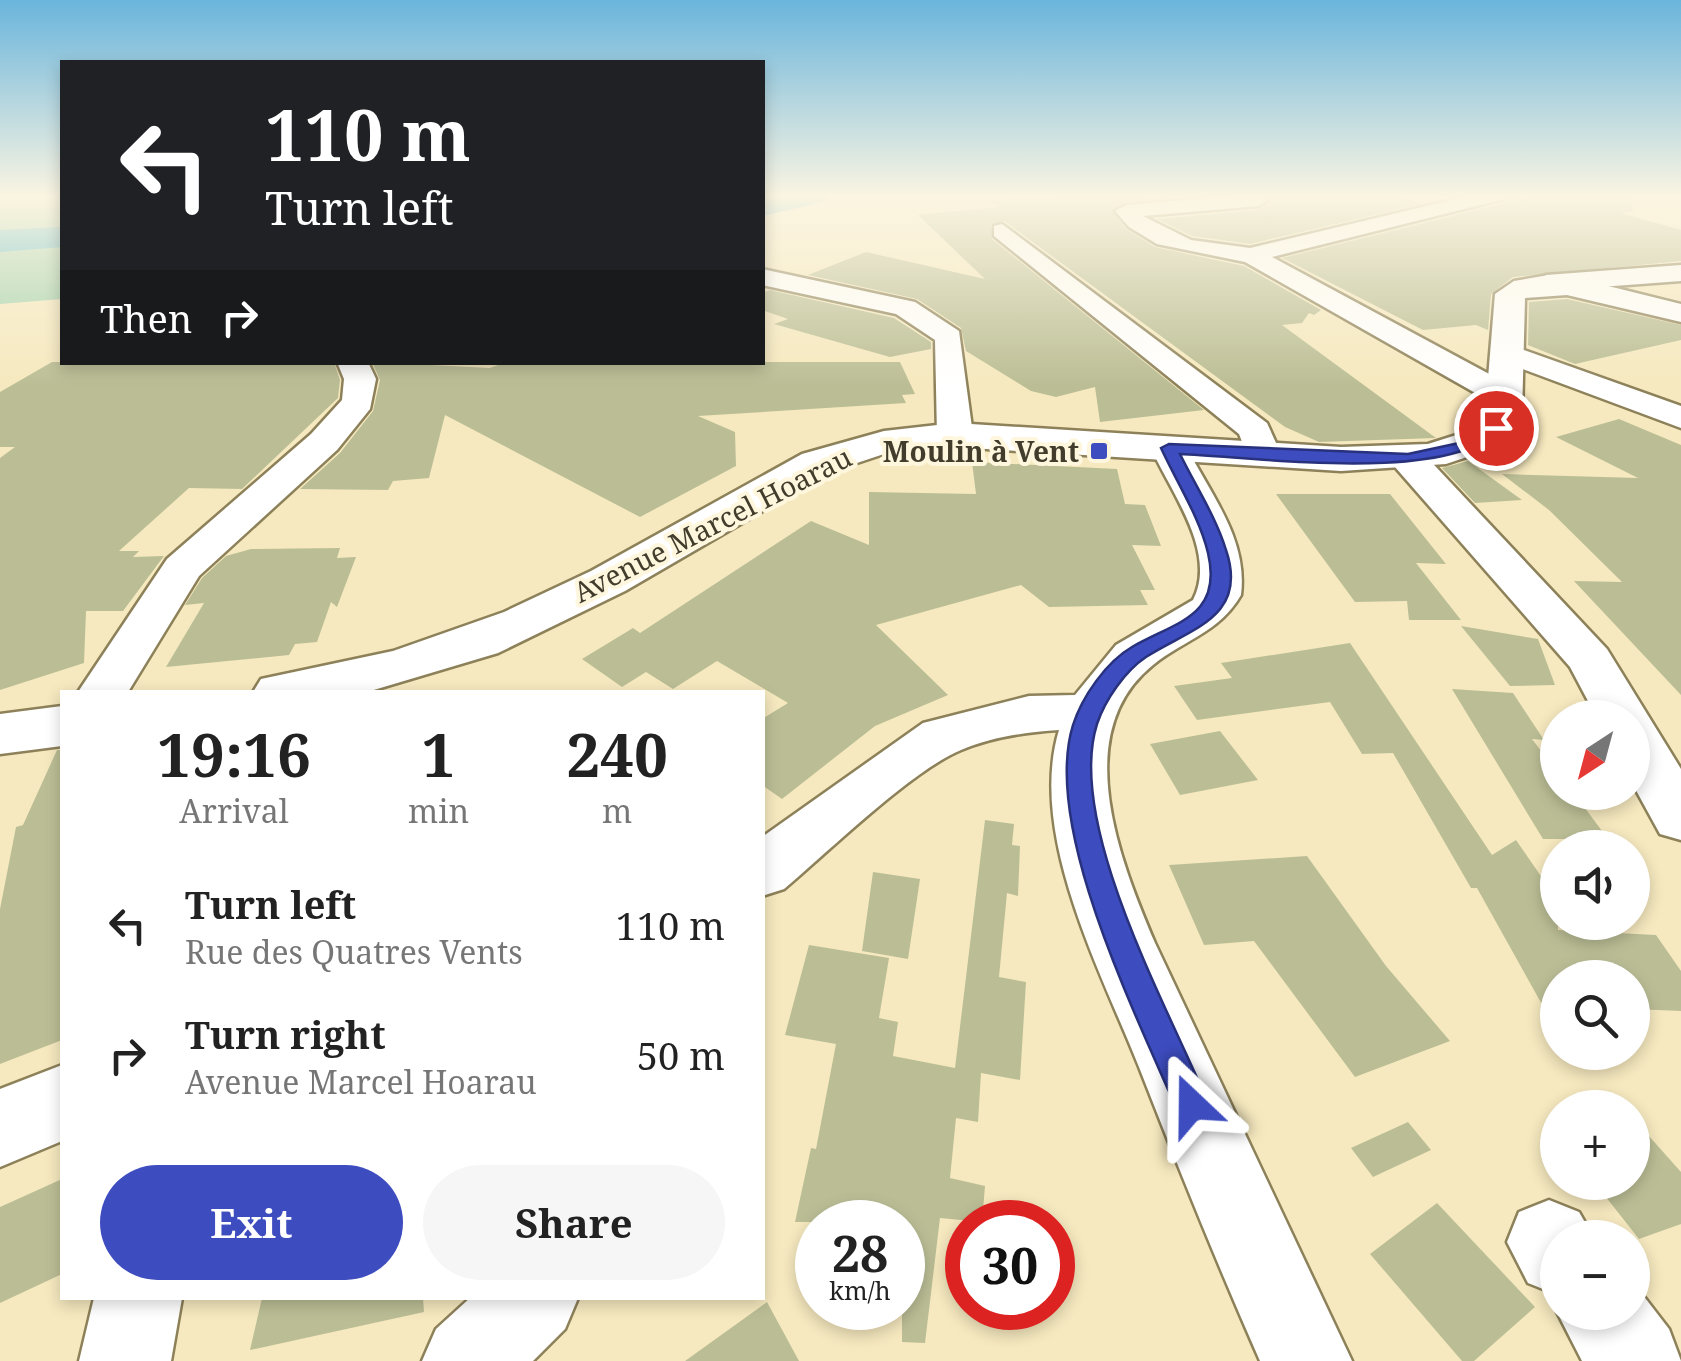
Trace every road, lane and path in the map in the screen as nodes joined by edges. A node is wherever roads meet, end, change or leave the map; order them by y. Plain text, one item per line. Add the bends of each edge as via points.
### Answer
1 (1037, 259) edge
2 (1256, 259) edge
3 (1681, 273) edge
4 (765, 278) edge
5 (1546, 283) junction
6 (1681, 313) edge
7 (1506, 353) junction
8 (353, 365) edge
9 (1505, 396) junction
10 (1681, 418) edge
11 (955, 435) junction
12 (1169, 448) junction
13 (1263, 454) junction
14 (1408, 459) junction
15 (104, 690) edge
16 (294, 690) edge
17 (1613, 700) edge
18 (1089, 718) junction
19 (60, 726) edge
20 (0, 734) edge
21 (1650, 765) edge
22 (1681, 818) edge
23 (765, 869) edge
24 (60, 1105) edge
25 (0, 1128) edge
26 (138, 1300) edge
27 (532, 1300) edge
28 (1614, 1330) edge
29 (125, 1361) edge
30 (468, 1361) edge
31 (1306, 1361) edge
32 (1637, 1361) edge

1 - 13 street via 1255,430
2 - 9 street
3 - 5 street
4 - 11 street via 905,308 949,337
5 - 6 main road
5 - 7 main road, Avenue Marcel Hoarau via 1518,286 1510,294
7 - 9 main road, Avenue Marcel Hoarau
7 - 10 street
8 - 15 street via 358,402 324,442 182,568
9 - 14 main road, Avenue Marcel Hoarau via 1503,416 1484,439
11 - 12 main road, Avenue Marcel Hoarau
11 - 16 main road, Avenue Marcel Hoarau via 885,441 834,456 482,640 346,682
12 - 13 main road, Avenue Marcel Hoarau
12 - 18 street via 1218,551 1222,588 1189,628 1136,654 1105,686
13 - 14 main road, Avenue Marcel Hoarau
14 - 17 street via 1590,660
18 - 23 street via 1029,714 942,736
18 - 31 street via 1080,767 1082,817 1118,933
19 - 20 main road
21 - 22 street
24 - 25 street
26 - 29 street
27 - 30 street
28 - 32 street

